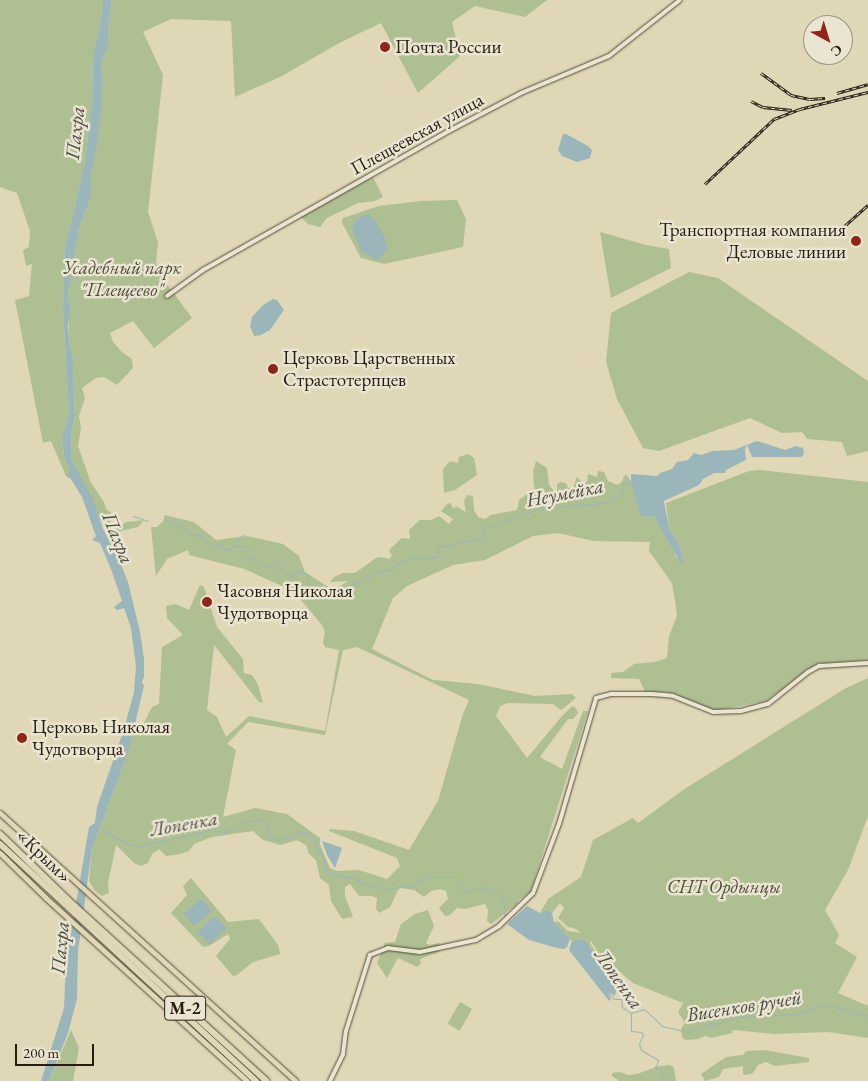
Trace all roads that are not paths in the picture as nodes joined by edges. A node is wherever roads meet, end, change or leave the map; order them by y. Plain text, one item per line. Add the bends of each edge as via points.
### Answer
1 (680, 0) edge
2 (167, 296) dead end
3 (868, 663) edge
4 (0, 813) edge
5 (0, 834) edge
6 (0, 844) edge
7 (0, 853) edge
8 (65, 910) junction
9 (103, 945) junction
10 (247, 1081) edge
11 (256, 1081) edge
12 (266, 1081) edge
13 (296, 1081) edge
14 (330, 1081) edge

1 - 2 street, Плещеевская улица via 609,56 486,111 203,270
3 - 14 street via 819,666 768,704 730,712 707,710 669,695 611,694 596,698 559,824 533,893 499,926 476,940 420,952 393,948 375,952 368,960 345,1045
4 - 13 main road
5 - 12 highway, «Крым» / М-2
6 - 8 highway, «Крым» / М-2
7 - 8 main road
8 - 9 highway, М-2
9 - 10 main road
9 - 11 highway, М-2

